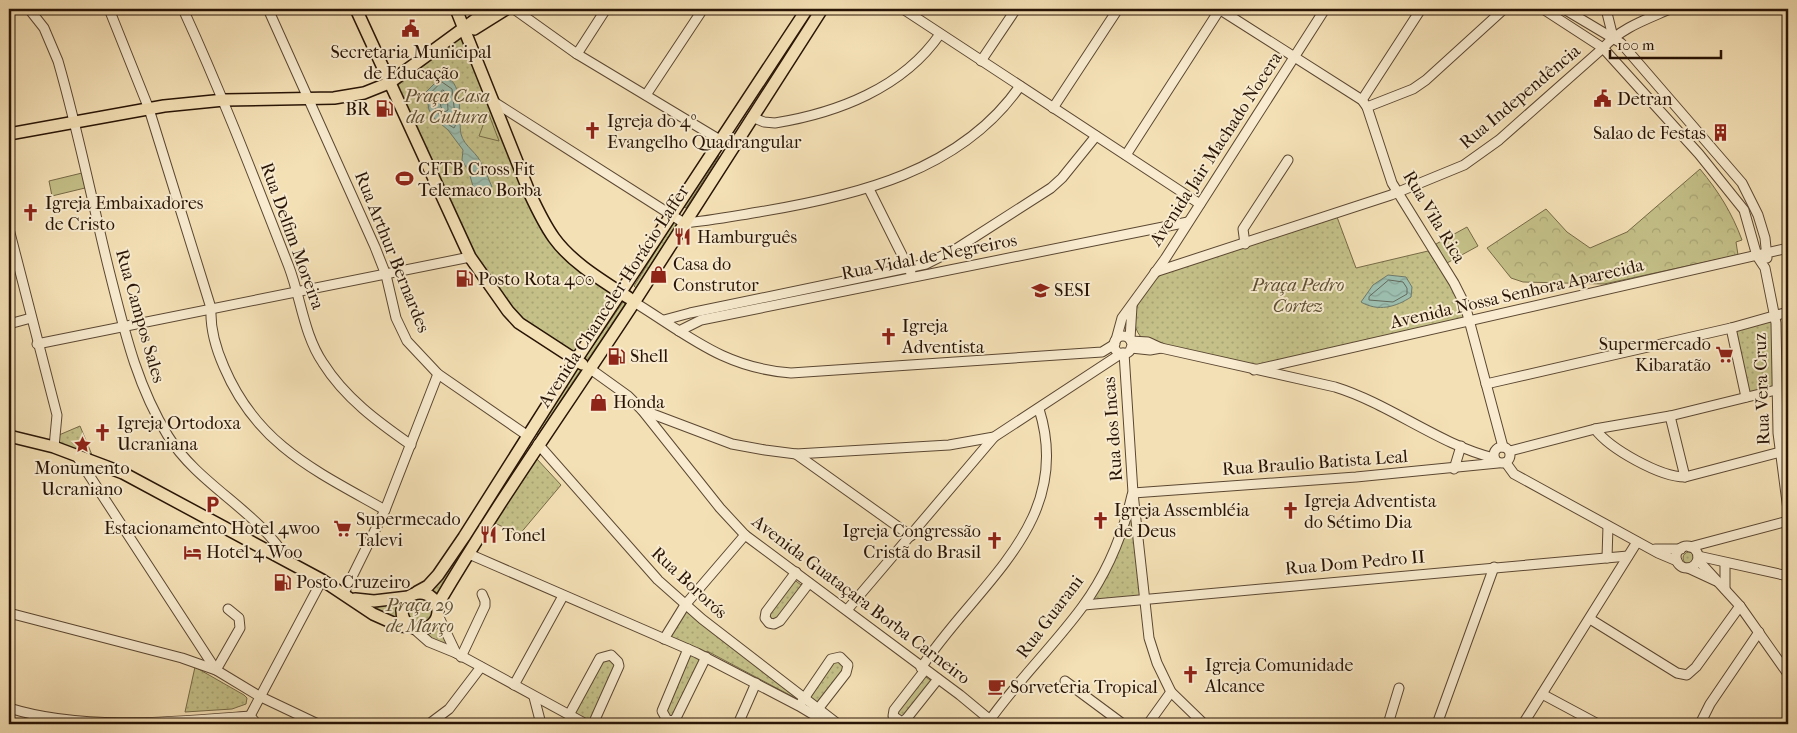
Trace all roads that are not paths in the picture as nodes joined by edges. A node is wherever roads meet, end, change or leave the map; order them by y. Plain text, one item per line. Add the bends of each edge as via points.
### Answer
1 (29, 9) edge
2 (109, 9) edge
3 (183, 9) edge
4 (268, 9) edge
5 (356, 9) edge
6 (456, 9) edge
7 (490, 9) edge
8 (506, 9) edge
9 (514, 9) edge
10 (606, 9) edge
11 (702, 9) edge
12 (807, 9) edge
13 (822, 9) edge
14 (903, 9) edge
15 (1016, 9) edge
16 (1118, 9) edge
17 (1220, 9) edge
18 (1325, 9) edge
19 (1422, 9) edge
20 (1504, 9) edge
21 (1543, 9) edge
22 (1564, 9) edge
23 (1606, 9) edge
24 (1670, 9) edge
25 (465, 29) junction
26 (940, 34) junction
27 (1613, 37) junction
28 (1603, 48) junction
29 (577, 54) junction
30 (1294, 58) junction
31 (981, 61) junction
32 (389, 83) junction
33 (1020, 86) junction
34 (646, 95) junction
35 (310, 98) junction
36 (224, 100) junction
37 (494, 102) junction
38 (1364, 104) junction
39 (1053, 108) junction
40 (149, 109) junction
41 (752, 117) junction
42 (73, 121) junction
43 (9, 134) edge
44 (1096, 136) junction
45 (720, 140) junction
46 (1126, 155) junction
47 (1288, 160) dead end
48 (869, 188) junction
49 (1397, 193) junction
50 (1200, 204) junction
51 (672, 216) junction
52 (1188, 222) junction
53 (684, 223) junction
54 (9, 229) edge
55 (1245, 244) junction
56 (1788, 248) edge
57 (1768, 253) junction
58 (1757, 256) junction
59 (470, 257) junction
60 (1765, 268) junction
61 (1155, 272) junction
62 (911, 273) junction
63 (386, 275) junction
64 (299, 292) junction
65 (622, 294) junction
66 (634, 302) junction
67 (1132, 306) junction
68 (211, 308) junction
69 (1788, 312) edge
70 (1775, 316) junction
71 (31, 318) junction
72 (664, 320) junction
73 (1471, 321) junction
74 (9, 324) edge
75 (123, 326) junction
76 (1731, 328) junction
77 (679, 331) junction
78 (1116, 342) junction
79 (37, 344) junction
80 (1128, 347) junction
81 (576, 360) junction
82 (1788, 362) edge
83 (1778, 365) junction
84 (588, 368) junction
85 (1254, 370) junction
86 (438, 374) junction
87 (1486, 384) junction
88 (1776, 390) junction
89 (1746, 396) junction
90 (1039, 409) junction
91 (642, 410) junction
92 (1788, 415) edge
93 (1670, 416) junction
94 (1777, 417) junction
95 (1595, 429) junction
96 (9, 436) edge
97 (528, 436) junction
98 (994, 437) junction
99 (538, 444) junction
100 (411, 445) junction
101 (1461, 446) junction
102 (54, 447) junction
103 (1506, 449) junction
104 (1780, 452) junction
105 (76, 454) junction
106 (796, 454) junction
107 (1499, 461) junction
108 (1785, 465) edge
109 (1454, 469) junction
110 (1685, 476) junction
111 (1133, 493) junction
112 (386, 510) junction
113 (1788, 510) edge
114 (1788, 521) edge
115 (1608, 526) junction
116 (745, 535) junction
117 (910, 536) junction
118 (1637, 542) junction
119 (1650, 548) junction
120 (1686, 548) junction
121 (468, 554) junction
122 (1628, 556) junction
123 (1607, 558) junction
124 (1698, 558) junction
125 (1677, 560) junction
126 (288, 562) junction
127 (1726, 563) junction
128 (1494, 566) junction
129 (1688, 568) junction
130 (796, 572) junction
131 (1788, 576) edge
132 (322, 580) junction
133 (1716, 581) junction
134 (809, 583) junction
135 (1725, 589) junction
136 (413, 594) junction
137 (482, 594) dead end
138 (348, 596) junction
139 (563, 596) junction
140 (1145, 599) junction
141 (685, 605) junction
142 (1084, 605) junction
143 (1740, 606) junction
144 (228, 609) dead end
145 (438, 610) junction
146 (847, 610) junction
147 (9, 613) edge
148 (1590, 619) junction
149 (412, 628) junction
150 (1759, 632) junction
151 (664, 639) junction
152 (688, 649) junction
153 (459, 655) junction
154 (706, 657) junction
155 (481, 667) junction
156 (923, 669) junction
157 (216, 670) junction
158 (1788, 674) edge
159 (938, 679) junction
160 (1065, 681) dead end
161 (756, 683) junction
162 (514, 685) junction
163 (1398, 688) dead end
164 (1171, 692) junction
165 (1542, 694) junction
166 (259, 696) junction
167 (534, 697) junction
168 (801, 702) junction
169 (9, 708) edge
170 (818, 708) junction
171 (569, 715) junction
172 (250, 716) junction
173 (991, 723) edge
174 (258, 724) edge
175 (318, 724) edge
176 (430, 724) edge
177 (541, 724) edge
178 (586, 724) edge
179 (593, 724) edge
180 (738, 724) edge
181 (829, 724) edge
182 (838, 724) edge
183 (1123, 724) edge
184 (1148, 724) edge
185 (1204, 724) edge
186 (1388, 724) edge
187 (1437, 724) edge
188 (1523, 724) edge
189 (1598, 724) edge
190 (1700, 724) edge

1 - 42 street, Rua Campos Sales via 44,28 58,61
2 - 40 street
3 - 36 street, Rua Delfim Moreira
4 - 35 street, Rua Arthur Bernardes
5 - 32 main road
6 - 25 main road
7 - 25 main road
8 - 25 main road via 474,29
9 - 29 street
10 - 29 street
11 - 34 street
12 - 45 main road, Avenida Chanceler Horácio Laffer
13 - 41 main road, Avenida Chanceler Horácio Laffer
14 - 26 street
15 - 31 street
16 - 39 street
17 - 30 street
17 - 46 street
18 - 30 street, Avenida Jair Machado Nocera
19 - 38 street
20 - 38 street via 1426,80 1412,89
21 - 28 street, Rua Vera Cruz
22 - 27 street
23 - 27 street
24 - 27 street, Rua Independência
25 - 32 main road
25 - 37 main road
26 - 31 street
26 - 41 street via 896,78 850,102 775,123
27 - 28 street, Rua Independência
27 - 57 street via 1742,183 1758,215
28 - 49 street, Rua Independência via 1479,156
28 - 58 street, Rua Vera Cruz via 1730,191 1748,220
29 - 34 street
30 - 38 street
30 - 50 street, Avenida Jair Machado Nocera
31 - 33 street
32 - 35 main road via 364,93
32 - 59 main road
33 - 39 street
33 - 48 street via 993,120 972,138 920,167
34 - 45 street
35 - 36 main road
35 - 63 street, Rua Arthur Bernardes
36 - 40 main road
36 - 64 street, Rua Delfim Moreira
37 - 51 street
37 - 65 main road via 530,194 551,234 590,272
38 - 49 street, Rua Vila Rica
39 - 44 street
40 - 42 main road
40 - 68 street
41 - 53 main road, Avenida Chanceler Horácio Laffer
42 - 43 main road
42 - 75 street, Rua Campos Sales
44 - 46 street
44 - 62 street via 1062,178 1044,194
45 - 51 main road, Avenida Chanceler Horácio Laffer
46 - 50 street
47 - 55 street via 1243,228
48 - 53 street via 806,204
48 - 62 street
49 - 55 street, Rua Independência
49 - 73 street, Rua Vila Rica via 1407,204 1454,283
50 - 52 street, Avenida Jair Machado Nocera
51 - 53 street
51 - 65 main road, Avenida Chanceler Horácio Laffer
52 - 61 street, Avenida Jair Machado Nocera
52 - 62 street, Rua Vidal de Negreiros
53 - 66 main road, Avenida Chanceler Horácio Laffer
54 - 71 street
55 - 61 street, Rua Independência
56 - 57 street, Avenida Nossa Senhora Aparecida
57 - 58 street, Avenida Nossa Senhora Aparecida
57 - 60 street, Rua Vera Cruz
58 - 60 street, Rua Vera Cruz
58 - 73 street, Avenida Nossa Senhora Aparecida
59 - 63 street
59 - 81 main road via 519,323
60 - 70 street, Rua Vera Cruz
61 - 67 street, Avenida Jair Machado Nocera
62 - 72 street, Rua Vidal de Negreiros via 690,312
62 - 77 street, Rua Vidal de Negreiros via 701,320
63 - 64 street
63 - 86 street, Rua Arthur Bernardes via 396,318 407,341
64 - 68 street
64 - 100 street, Rua Delfim Moreira via 309,334 322,362 337,382 374,418
65 - 66 main road
65 - 81 main road, Avenida Chanceler Horácio Laffer
66 - 72 street
66 - 84 main road, Avenida Chanceler Horácio Laffer
67 - 78 street, Avenida Jair Machado Nocera via 1120,323
67 - 80 street, Rua dos Incas
68 - 75 street
68 - 112 street via 212,331 221,361 241,402 255,420 288,453
69 - 70 street
70 - 76 street
70 - 83 street, Rua Vera Cruz
71 - 74 street
71 - 79 street
72 - 77 street
73 - 85 street, Avenida Nossa Senhora Aparecida
73 - 87 street, Rua Vila Rica
75 - 79 street
75 - 126 street, Rua Campos Sales via 148,402 170,439 211,483 263,529
76 - 87 street
76 - 89 street
77 - 78 street via 733,362 791,373 1102,352
78 - 80 street via 1116,350
78 - 80 street via 1122,336
79 - 102 street via 57,415
80 - 85 street via 1161,348
80 - 90 street
80 - 111 street, Rua dos Incas
81 - 84 main road
81 - 97 main road, Avenida Chanceler Horácio Laffer
82 - 83 street
83 - 88 street, Rua Vera Cruz
84 - 91 street, Avenida Guataçara Borba Carneiro
84 - 99 main road, Avenida Chanceler Horácio Laffer
85 - 101 street via 1358,394
86 - 97 street, Rua Arthur Bernardes
86 - 100 street
87 - 103 street, Rua Vila Rica
88 - 89 street
88 - 94 street, Rua Vera Cruz
89 - 93 street
90 - 98 street
90 - 156 street via 1045,426 1047,469 1038,510 1012,554
91 - 106 street via 732,444
91 - 116 street, Avenida Guataçara Borba Carneiro
92 - 94 street
93 - 95 street
93 - 110 street
94 - 104 street, Rua Vera Cruz
95 - 103 street
95 - 110 street via 1607,442 1661,473
96 - 102 main road
97 - 136 main road, Avenida Chanceler Horácio Laffer via 438,575 428,586
98 - 106 street via 949,445
98 - 117 street
99 - 121 main road, Avenida Chanceler Horácio Laffer
99 - 141 street, Rua Bororós via 658,580
100 - 112 street
101 - 107 street
101 - 109 street
102 - 105 main road
103 - 107 street via 1496,450
103 - 107 street via 1511,458
104 - 108 street, Rua Vera Cruz
104 - 110 street
105 - 126 main road via 123,473
105 - 157 street
106 - 117 street
107 - 109 street, Rua Braulio Batista Leal
107 - 115 street via 1514,474
108 - 113 street, Rua Vera Cruz
109 - 111 street, Rua Braulio Batista Leal
111 - 140 street, Rua dos Incas
111 - 142 street, Rua Guarani via 1121,536
112 - 138 street
114 - 120 street
115 - 118 street
115 - 123 street
116 - 130 street, Avenida Guataçara Borba Carneiro
116 - 141 street
117 - 146 street
118 - 119 street
118 - 122 street
119 - 120 street
119 - 125 street
120 - 124 street via 1696,551
120 - 125 street via 1677,555
121 - 139 street
121 - 145 main road, Avenida Chanceler Horácio Laffer
122 - 123 street, Rua Dom Pedro II
122 - 148 street
123 - 128 street, Rua Dom Pedro II
124 - 127 street
124 - 129 street via 1694,566
124 - 133 street
125 - 129 street
126 - 132 main road
127 - 131 street
127 - 135 street
128 - 140 street, Rua Dom Pedro II
128 - 187 street
129 - 133 street
130 - 134 street, Avenida Guataçara Borba Carneiro
130 - 134 street via 766,612 765,618 769,623 780,621
132 - 138 main road
132 - 166 street
133 - 135 street
134 - 146 street, Avenida Guataçara Borba Carneiro
135 - 143 street
136 - 138 main road via 374,601
136 - 145 main road via 428,594
136 - 149 main road via 404,602 402,616
137 - 153 street via 485,606
138 - 149 main road via 373,614
139 - 151 street
139 - 162 street
140 - 142 street, Rua Dom Pedro II
140 - 164 street, Rua dos Incas via 1149,638
141 - 151 street
141 - 168 street, Rua Bororós
142 - 173 street, Rua Guarani
143 - 148 street via 1687,675 1677,673
143 - 150 street
144 - 157 street via 239,618 240,628
145 - 149 main road via 436,621 425,629
145 - 153 street
146 - 156 street, Avenida Guataçara Borba Carneiro
147 - 157 street via 182,658
148 - 165 street
149 - 153 street via 429,642
150 - 158 street
150 - 190 street
151 - 152 street
152 - 154 street
152 - 154 street via 662,711 667,720 674,721
153 - 155 street
154 - 161 street
155 - 162 street
155 - 176 street via 449,709
156 - 159 street, Avenida Guataçara Borba Carneiro
156 - 159 street via 894,710 893,716 897,721 908,718
157 - 166 street
159 - 173 street, Avenida Guataçara Borba Carneiro
160 - 183 street
161 - 168 street
161 - 180 street
162 - 167 street
163 - 186 street
164 - 184 street
164 - 185 street, Rua dos Incas
165 - 188 street
165 - 189 street
166 - 172 street
166 - 175 street
167 - 171 street
167 - 177 street
168 - 170 street, Rua Bororós
168 - 170 street via 831,659 840,657 848,665 846,673
168 - 181 street
169 - 172 street via 52,717 105,721 176,722
170 - 182 street, Rua Bororós
171 - 178 street
171 - 179 street via 600,658 611,655 619,666
172 - 174 street

